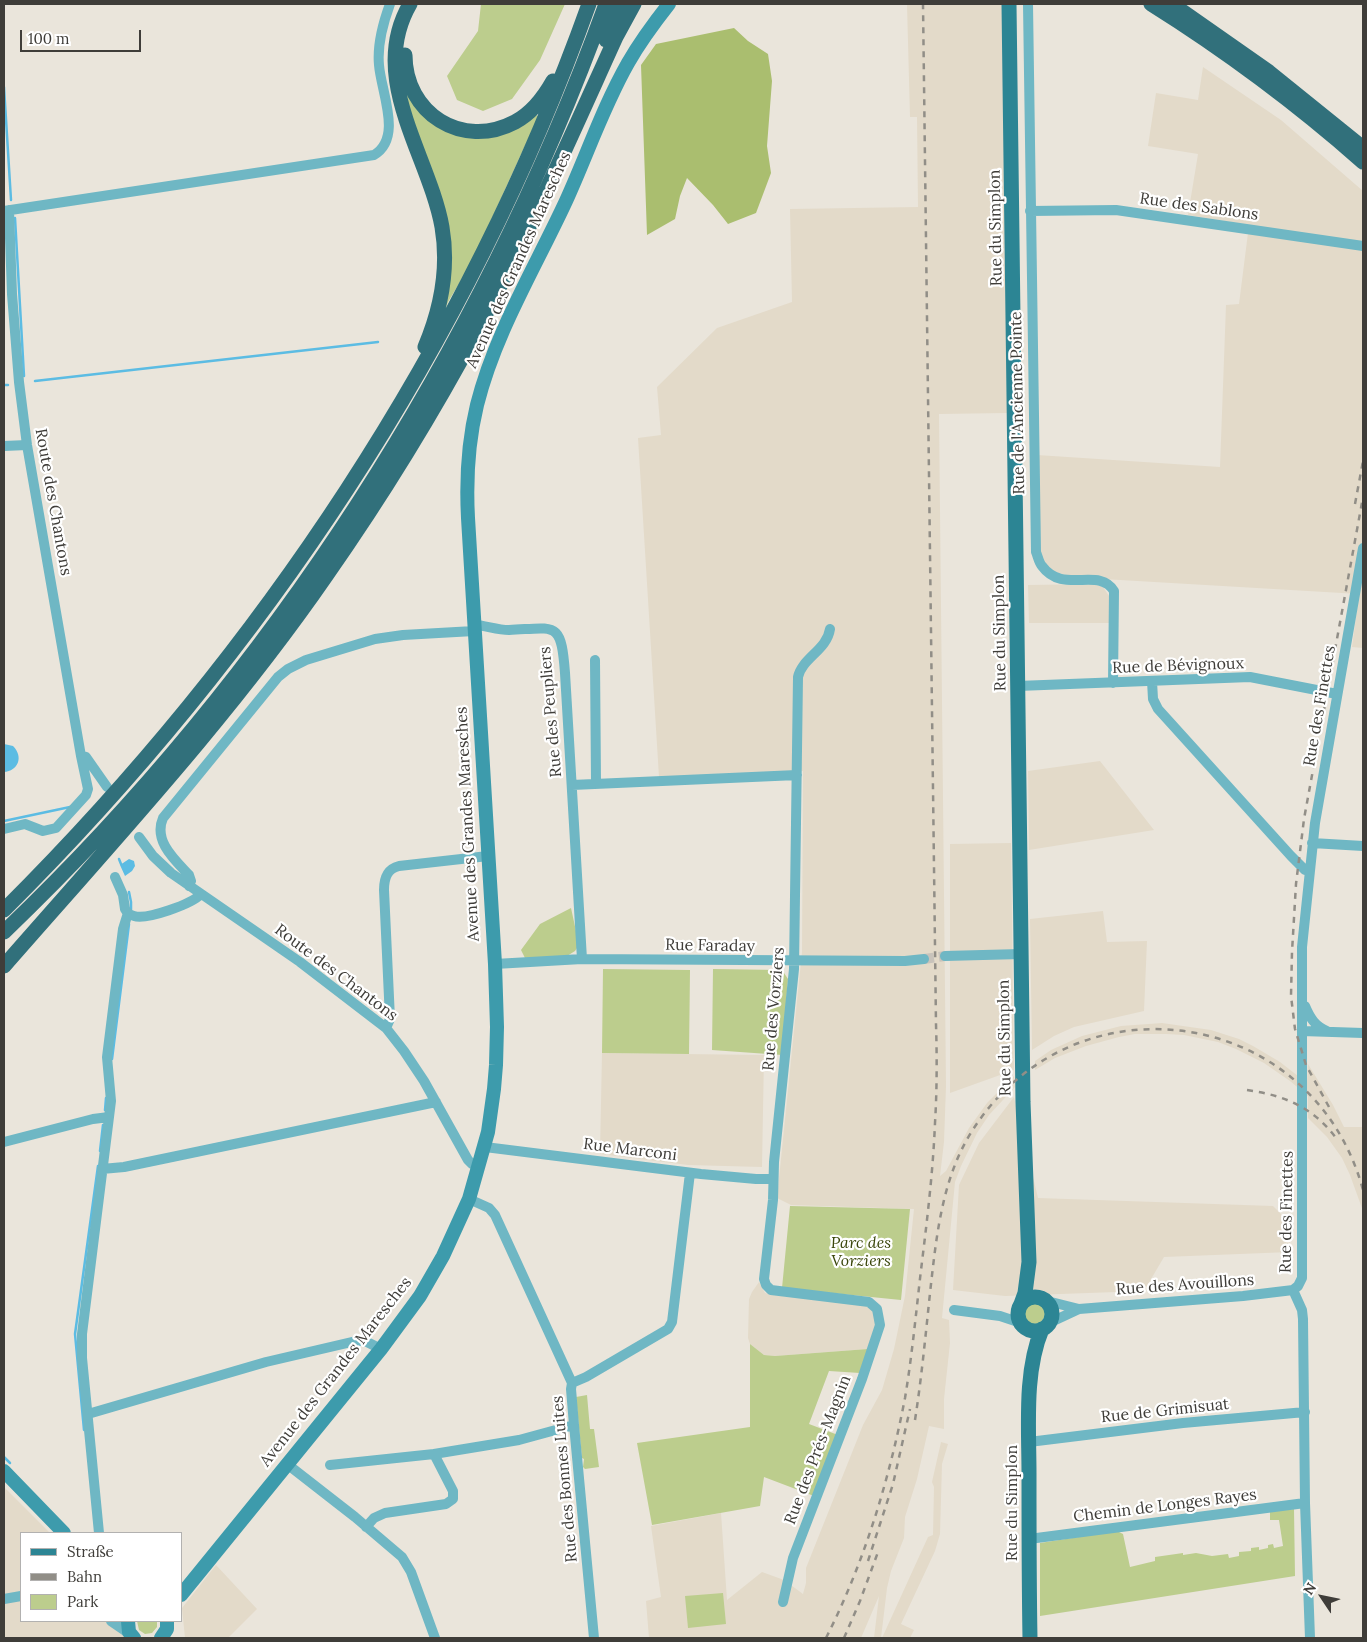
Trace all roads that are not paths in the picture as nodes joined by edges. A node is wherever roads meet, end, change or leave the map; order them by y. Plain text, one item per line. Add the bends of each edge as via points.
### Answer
1 (390, 4) edge
2 (410, 4) edge
3 (420, 4) edge
4 (589, 4) edge
5 (606, 4) edge
6 (619, 4) edge
7 (634, 4) edge
8 (669, 4) edge
9 (1010, 4) edge
10 (1028, 4) edge
11 (1151, 4) edge
12 (1172, 4) edge
13 (583, 21) junction
14 (1363, 148) edge
15 (1363, 162) edge
16 (557, 165) junction
17 (6, 211) edge
18 (1030, 211) junction
19 (1363, 246) edge
20 (391, 418) junction
21 (27, 445) junction
22 (4, 446) edge
23 (1363, 548) edge
24 (474, 628) junction
25 (830, 630) dead end
26 (595, 660) dead end
27 (1152, 681) junction
28 (1113, 683) junction
29 (1018, 686) junction
30 (1337, 694) junction
31 (81, 756) junction
32 (797, 775) junction
33 (596, 783) junction
34 (572, 784) junction
35 (107, 787) dead end
36 (159, 790) junction
37 (90, 819) junction
38 (4, 829) edge
39 (139, 837) dead end
40 (1312, 843) junction
41 (1363, 846) edge
42 (488, 856) junction
43 (1309, 871) junction
44 (115, 877) dead end
45 (189, 886) junction
46 (201, 894) junction
47 (4, 899) edge
48 (4, 910) edge
49 (128, 913) junction
50 (4, 932) edge
51 (4, 951) edge
52 (1021, 954) junction
53 (945, 956) tunnel mouth
54 (924, 959) tunnel mouth
55 (582, 960) junction
56 (794, 961) junction
57 (494, 964) junction
58 (4, 966) edge
59 (1302, 1001) junction
60 (386, 1028) junction
61 (1302, 1031) junction
62 (1333, 1032) junction
63 (1363, 1033) edge
64 (436, 1102) junction
65 (109, 1117) junction
66 (4, 1142) edge
67 (485, 1147) junction
68 (479, 1166) junction
69 (102, 1168) junction
70 (690, 1173) junction
71 (772, 1179) junction
72 (469, 1199) junction
73 (1029, 1262) junction
74 (1293, 1290) junction
75 (1045, 1300) junction
76 (1020, 1305) junction
77 (877, 1309) joint
78 (1079, 1309) junction
79 (954, 1310) dead end
80 (1000, 1316) junction
81 (1022, 1324) junction
82 (1046, 1326) junction
83 (380, 1349) junction
84 (1031, 1367) junction
85 (572, 1382) junction
86 (1305, 1412) junction
87 (88, 1414) junction
88 (574, 1425) junction
89 (1029, 1442) junction
90 (434, 1454) junction
91 (287, 1464) junction
92 (330, 1465) dead end
93 (4, 1471) edge
94 (1305, 1503) junction
95 (366, 1527) junction
96 (63, 1532) edge
97 (99, 1532) edge
98 (1029, 1538) junction
99 (182, 1593) edge
100 (20, 1596) edge
101 (4, 1599) edge
102 (783, 1602) dead end
103 (113, 1622) edge
104 (131, 1634) edge
105 (435, 1638) edge
106 (594, 1638) edge
107 (1030, 1638) edge
108 (1310, 1638) edge

1 - 17 street via 381,36 379,64 389,132 386,143 376,154
2 - 20 highway via 403,17 396,46 396,80 406,120 437,205 444,240 444,278 428,340
3 - 13 highway via 406,43 405,67 409,83 430,114 447,125 467,131 501,128 533,109 553,82
4 - 13 highway
5 - 50 highway via 562,117 509,236 449,353 370,485 298,592 196,726 103,832
6 - 16 highway
7 - 16 highway
8 - 24 main road, Avenue des Grandes Maresches via 637,48 614,89 485,378 474,421 468,471
9 - 29 main road, Rue du Simplon
10 - 18 street, Rue de l'Ancienne Pointe
11 - 15 highway via 1261,79
12 - 14 highway via 1270,72
13 - 20 highway via 546,116 496,228 452,313
16 - 36 highway via 475,334 378,499 286,632
17 - 21 street, Route des Chantons
18 - 19 street, Rue des Sablons via 1116,210
18 - 28 street, Rue de l'Ancienne Pointe via 1036,552 1051,576 1065,581 1102,580 1110,584 1114,591
20 - 37 highway via 332,512 255,622 179,718
21 - 22 street
21 - 31 street, Route des Chantons
23 - 30 street, Rue des Finettes
24 - 34 street, Rue des Peupliers via 546,628 560,638 565,665
24 - 42 main road, Avenue des Grandes Maresches
24 - 45 street, Rue des Peupliers via 375,639 306,660 278,677 163,818 160,827 162,840 189,876
25 - 32 street, Rue des Vorziers via 827,640 799,673
26 - 33 street
27 - 28 street, Rue de Bévignoux
27 - 30 street, Rue de Bévignoux via 1250,677
27 - 43 street via 1153,699 1158,709 1290,856
28 - 29 street, Rue de Bévignoux
29 - 52 main road, Rue du Simplon
30 - 40 street, Rue des Finettes
31 - 35 street via 86,757
31 - 38 street, Route des Chantons via 88,789 86,795 56,828 43,831 25,824
32 - 33 street, Rue des Peupliers
32 - 56 street, Rue des Vorziers
33 - 34 street, Rue des Peupliers
34 - 55 street, Rue des Peupliers
36 - 51 highway
36 - 58 highway
37 - 47 highway
37 - 48 highway
39 - 45 street, Route des Chantons via 166,869
40 - 41 street
40 - 43 street, Rue des Finettes
42 - 57 main road, Avenue des Grandes Maresches
42 - 60 street via 399,866 386,874 390,1019
43 - 59 street, Rue des Finettes via 1302,947
44 - 49 street
45 - 46 street, Route des Chantons
46 - 49 street via 191,902 154,914 136,917
46 - 60 street, Route des Chantons via 306,966
49 - 65 street via 123,929 107,1057 111,1100
52 - 53 street
52 - 73 main road, Rue du Simplon
54 - 56 street, Rue Faraday
55 - 56 street, Rue Faraday
55 - 57 street, Rue Faraday
56 - 71 street, Rue des Vorziers
57 - 67 main road, Avenue des Grandes Maresches via 496,1065
59 - 61 street, Rue des Finettes
59 - 62 street via 1312,1021
60 - 64 street, Route des Chantons
61 - 62 street
61 - 74 street, Rue des Finettes via 1302,1278
62 - 63 street
64 - 68 street, Route des Chantons via 468,1160
64 - 69 street via 124,1167
65 - 66 street
65 - 69 street
67 - 68 main road, Avenue des Grandes Maresches
67 - 70 street, Rue Marconi
68 - 72 main road, Avenue des Grandes Maresches
69 - 87 street via 82,1334
70 - 71 street, Rue Marconi
70 - 85 street via 672,1322 663,1332
71 - 77 street, Rue des Vorziers via 766,1285 771,1290 869,1302
72 - 83 main road, Avenue des Grandes Maresches via 431,1278
72 - 85 street, Rue des Bonnes Luites via 489,1208 495,1215
73 - 75 main road, Rue du Simplon via 1035,1284
73 - 76 main road, Rue du Simplon
74 - 78 street, Rue des Avouillons
74 - 86 street, Rue des Finettes via 1303,1319
75 - 76 main road via 1031,1297
75 - 78 street, Rue des Avouillons
75 - 82 main road via 1052,1312
76 - 80 street
76 - 81 main road via 1018,1314
77 - 102 street, Rue des Prés-Magnin via 880,1325 793,1558
78 - 82 street, Rue des Avouillons
79 - 80 street
80 - 81 street
81 - 82 main road via 1032,1330
81 - 84 main road, Rue du Simplon
82 - 84 main road, Rue du Simplon via 1037,1342
83 - 87 street via 365,1341 356,1341 259,1364
83 - 91 main road, Avenue des Grandes Maresches
84 - 89 main road, Rue du Simplon
85 - 88 street, Rue des Bonnes Luites
86 - 89 street, Rue de Grimisuat
86 - 94 street, Rue des Finettes
87 - 97 street
88 - 90 street via 519,1440
88 - 106 street, Rue des Bonnes Luites
89 - 98 main road, Rue du Simplon
90 - 92 street
90 - 95 street via 453,1491 453,1499 446,1504 385,1513
91 - 95 street
91 - 99 main road, Avenue des Grandes Maresches
93 - 96 main road
94 - 98 street, Chemin de Longes Rayes
94 - 108 street, Rue des Finettes
95 - 105 street via 405,1561
98 - 107 main road, Rue du Simplon
100 - 101 street
103 - 104 street

